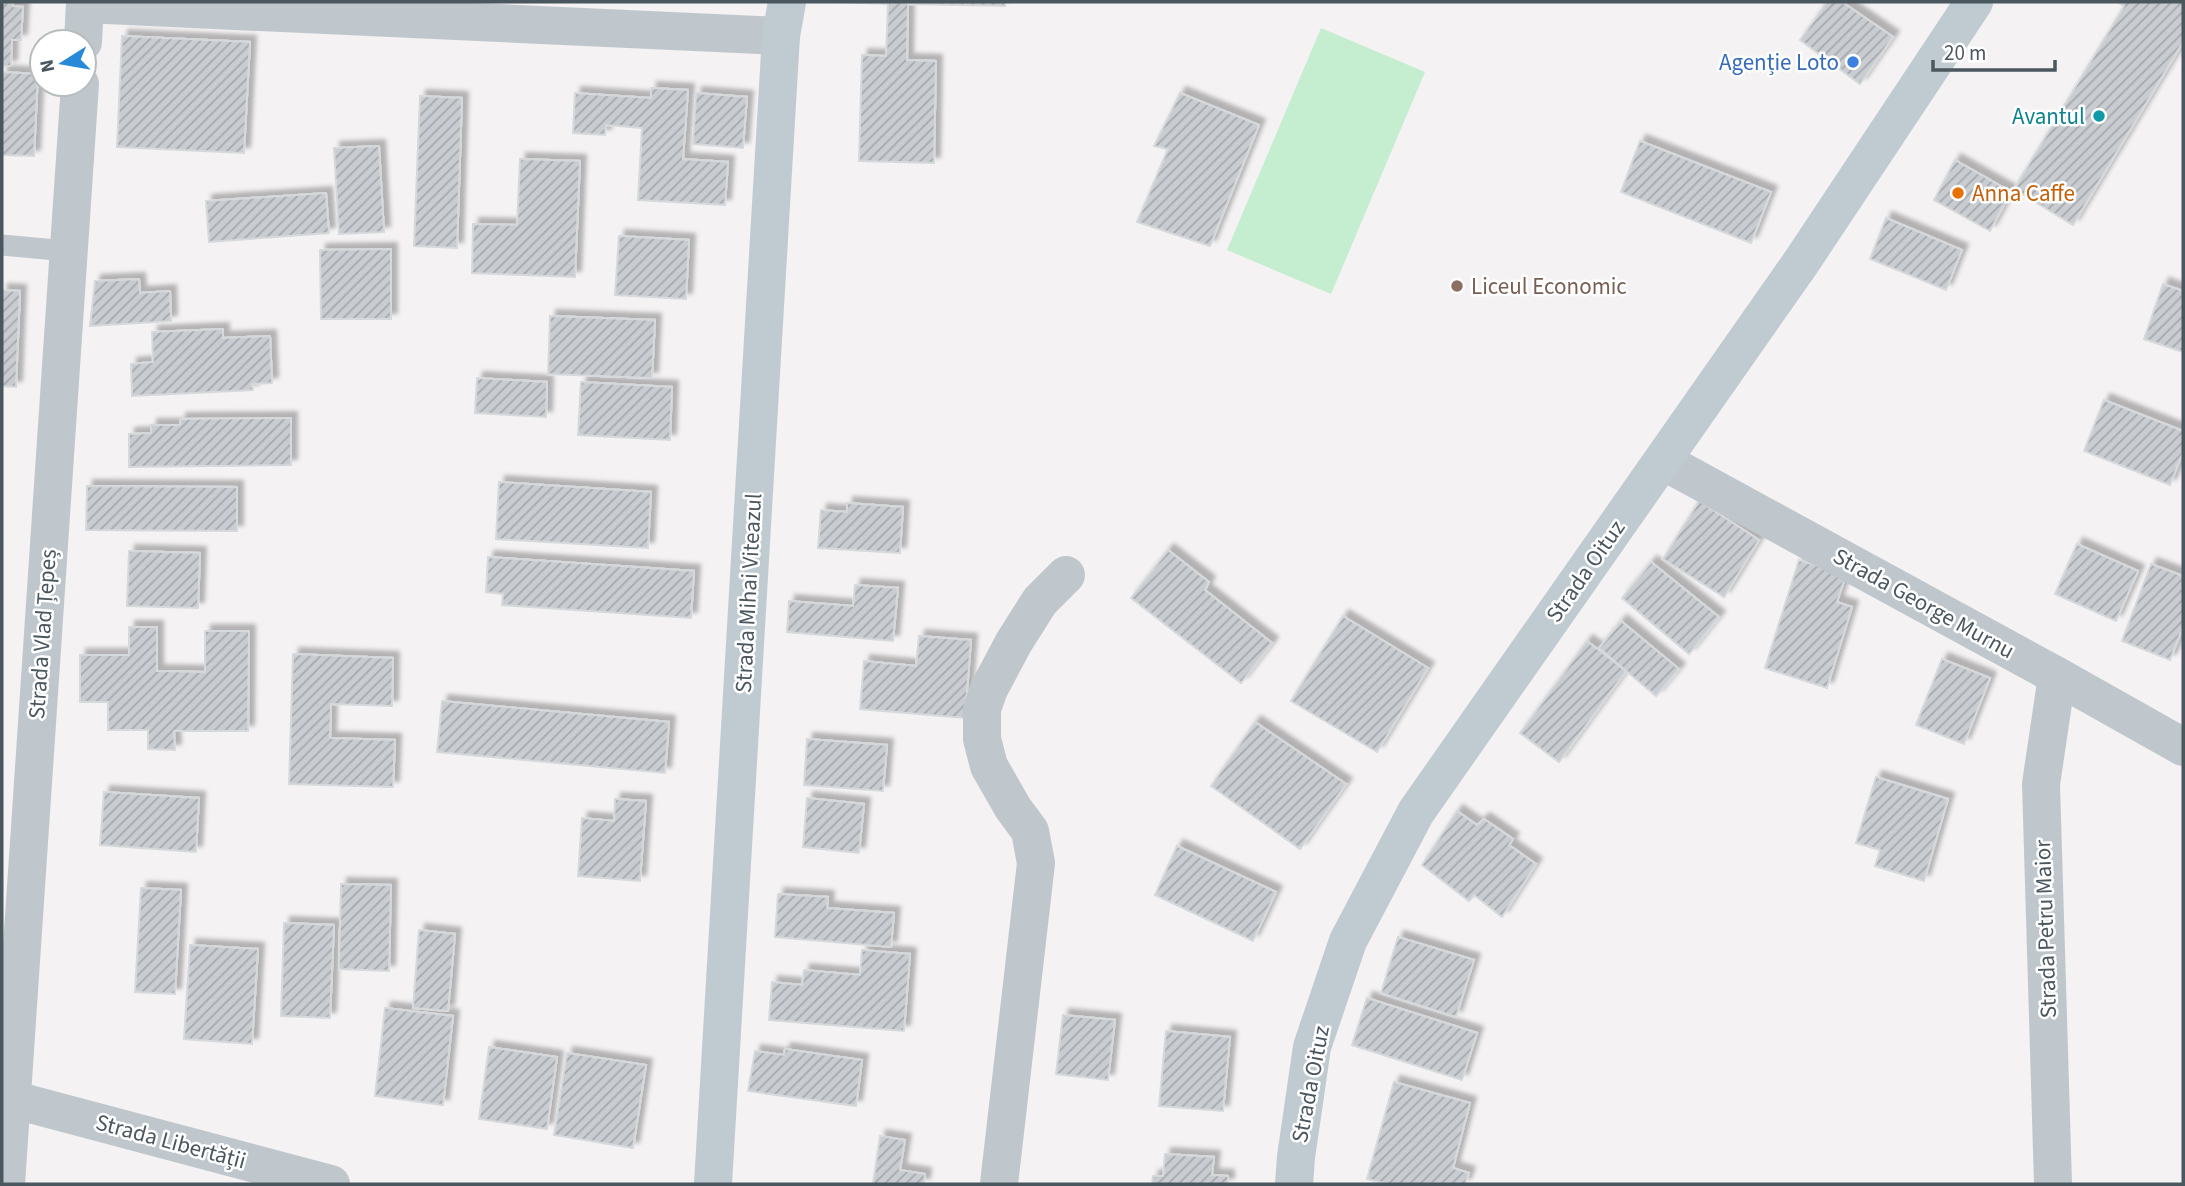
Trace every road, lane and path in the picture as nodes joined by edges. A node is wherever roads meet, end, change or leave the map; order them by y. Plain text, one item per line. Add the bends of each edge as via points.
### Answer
1 (1974, 2) edge
2 (85, 3) edge
3 (784, 19) edge
4 (84, 28) edge
5 (78, 98) edge
6 (2, 245) edge
7 (67, 251) junction
8 (1662, 461) junction
9 (1066, 575) dead end
10 (2057, 676) junction
11 (2183, 747) edge
12 (11, 1099) junction
13 (6, 1184) edge
14 (331, 1184) edge
15 (713, 1184) edge
16 (999, 1184) edge
17 (1294, 1184) edge
18 (2053, 1184) edge

1 - 8 main road, Strada Oituz
2 - 3 street
2 - 4 street
3 - 15 main road, Strada Mihai Viteazul
5 - 7 street, Strada Vlad Țepeș
6 - 7 lane
7 - 12 street, Strada Vlad Țepeș
8 - 10 street, Strada George Murnu
8 - 17 main road, Strada Oituz via 1416,812 1348,941 1312,1047
9 - 16 street via 1040,601 1021,631 982,709 982,739 989,766 1030,831 1036,863
10 - 11 street, Strada George Murnu
10 - 18 street, Strada Petru Maior via 2041,784
12 - 13 street, Strada Vlad Țepeș
12 - 14 street, Strada Libertății

